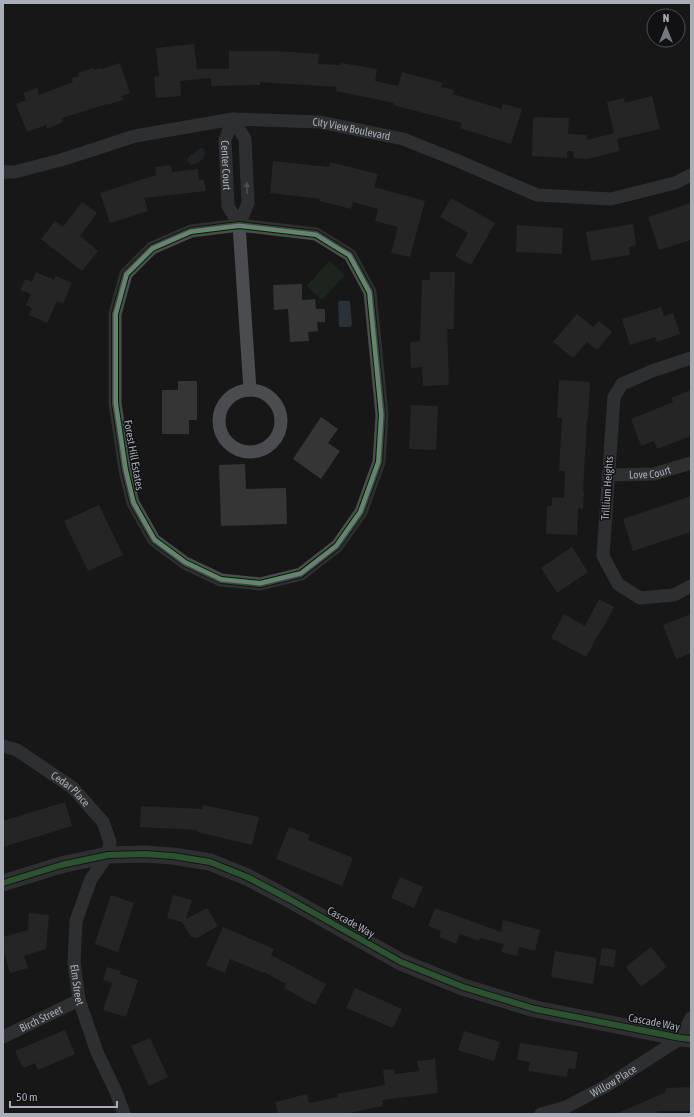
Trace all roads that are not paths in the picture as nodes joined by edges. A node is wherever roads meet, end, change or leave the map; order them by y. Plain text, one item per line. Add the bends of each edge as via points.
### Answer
1 (233, 119) junction
2 (3, 172) edge
3 (691, 175) edge
4 (239, 225) junction
5 (691, 358) edge
6 (250, 390) junction
7 (691, 463) edge
8 (608, 475) junction
9 (691, 586) edge
10 (3, 746) edge
11 (108, 855) junction
12 (3, 883) edge
13 (79, 1000) junction
14 (691, 1018) edge
15 (3, 1037) edge
16 (686, 1038) edge
17 (124, 1114) edge
18 (540, 1114) edge

1 - 2 street, City View Boulevard via 135,136 61,160 14,172
1 - 3 street, City View Boulevard via 320,122 403,139 537,195 611,199 675,183
1 - 4 street, Center Court via 225,140 228,206
4 -> 1 street, Center Court via 248,203 245,139
4 - 4 street, Forest Hill Estates via 191,231 152,248 126,274 115,314 115,403 133,503 154,540 185,563 221,580 260,584 300,574 337,546 361,512 379,462 382,415 370,292 350,255 316,234
4 - 6 street, Center Court
5 - 8 street, Trillium Heights via 622,384 614,397
6 - 6 street via 230,397 219,415 222,436 239,450 249,452 268,445 275,438 281,420 275,402 259,391
7 - 8 street, Love Court via 654,474
8 - 9 street, Trillium Heights via 603,556 618,584 640,598 674,595
10 - 11 street, Cedar Place via 17,750 73,788 103,822 110,842
11 - 12 street, Cascade Way via 61,865
11 - 13 street, Elm Street via 91,879 76,921 74,962
11 - 16 street, Cascade Way via 145,854 210,862 247,877 401,962 463,987 535,1009
13 - 15 street, Birch Street
13 - 17 street, Elm Street via 97,1052
14 - 16 street
16 - 18 street, Willow Place via 566,1107

